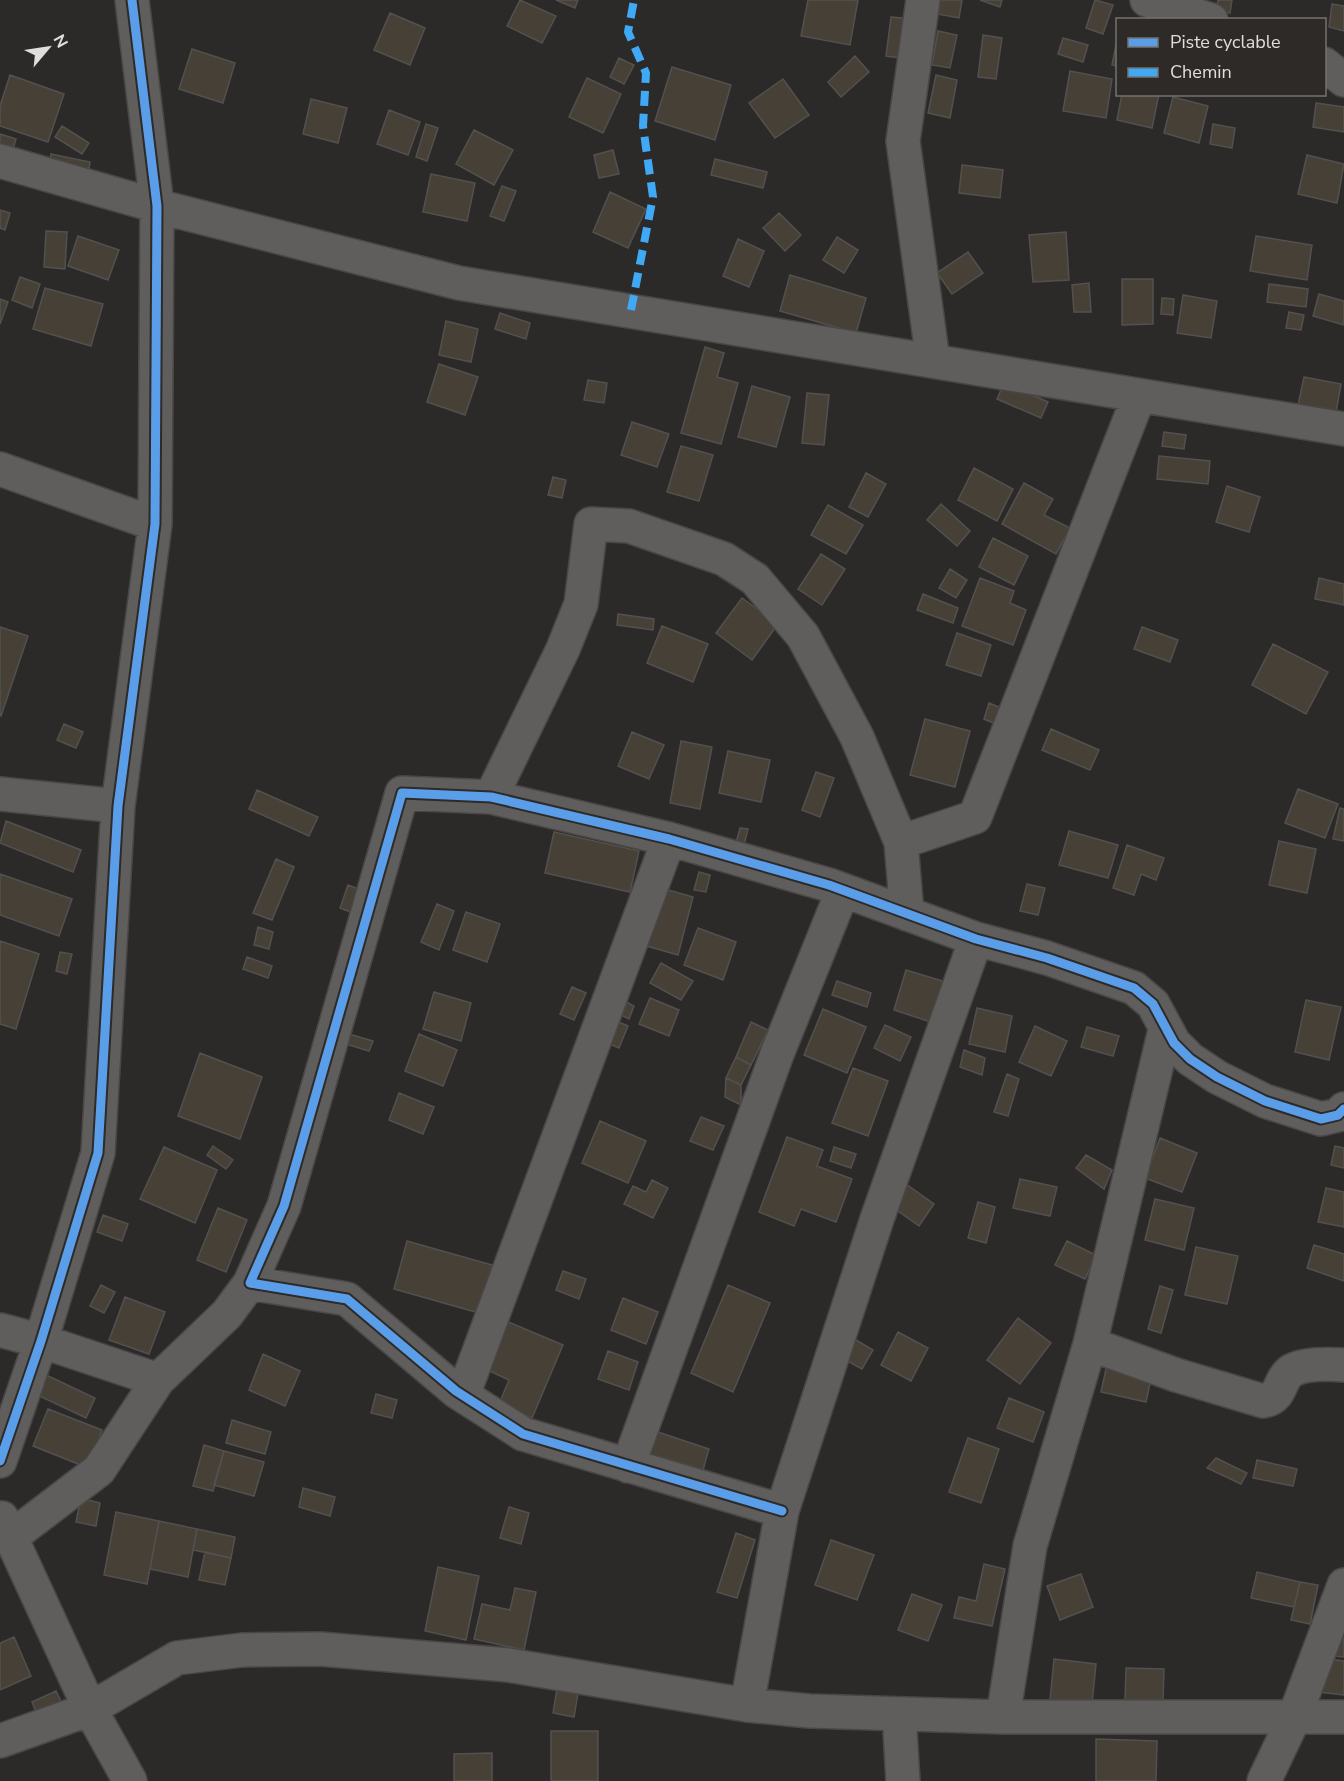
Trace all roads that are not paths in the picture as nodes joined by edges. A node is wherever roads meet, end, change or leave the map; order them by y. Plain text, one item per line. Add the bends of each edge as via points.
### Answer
1 (132, 0) edge
2 (923, 0) edge
3 (1147, 0) edge
4 (1205, 18) edge
5 (1326, 66) edge
6 (1344, 80) edge
7 (0, 161) edge
8 (157, 206) junction
9 (933, 361) junction
10 (1139, 396) junction
11 (1344, 429) edge
12 (0, 469) edge
13 (155, 524) junction
14 (0, 794) edge
15 (490, 797) junction
16 (118, 806) junction
17 (669, 839) junction
18 (901, 842) junction
19 (843, 890) junction
20 (907, 914) junction
21 (976, 939) junction
22 (1165, 1030) junction
23 (1344, 1109) edge
24 (250, 1283) junction
25 (0, 1330) edge
26 (41, 1341) junction
27 (1090, 1344) junction
28 (1344, 1365) edge
29 (158, 1380) junction
30 (463, 1395) junction
31 (0, 1461) edge
32 (628, 1466) junction
33 (782, 1511) junction
34 (3, 1528) edge
35 (1344, 1586) edge
36 (747, 1705) junction
37 (90, 1709) junction
38 (899, 1714) junction
39 (1003, 1718) junction
40 (1294, 1718) junction
41 (1344, 1718) edge
42 (0, 1741) edge
43 (130, 1781) edge
44 (903, 1781) edge
45 (1264, 1781) edge

1 - 8 street
2 - 9 street via 903,141
3 - 4 street
5 - 6 street
7 - 8 street
8 - 9 street via 459,283
8 - 13 street
9 - 10 street
10 - 11 street
10 - 18 street via 975,817
12 - 13 street
13 - 16 street
14 - 16 street
15 - 17 street
15 - 18 street via 581,604 591,524 629,526 724,559 755,579 803,636 857,737
15 - 24 street via 402,794 284,1206
16 - 26 street via 98,1153
17 - 19 street
17 - 30 street
18 - 20 street
19 - 20 street
19 - 32 street via 777,1054
20 - 21 street
21 - 22 street via 1134,988 1148,997
21 - 33 street via 877,1219
22 - 23 street via 1182,1051 1208,1071 1265,1101 1321,1119 1338,1115
22 - 27 street
24 - 29 street via 227,1314
24 - 30 street via 347,1299
25 - 26 street
26 - 29 street
26 - 31 street
27 - 28 street via 1263,1401 1275,1397 1292,1371
27 - 39 street via 1030,1546
29 - 34 street via 99,1470
30 - 32 street via 523,1434
32 - 33 street
33 - 36 street
34 - 37 street
35 - 40 street
36 - 37 street via 550,1670 320,1649 242,1650 177,1658
36 - 38 street
37 - 42 street
37 - 43 street
38 - 39 street
38 - 44 street
39 - 40 street
40 - 41 street
40 - 45 street

